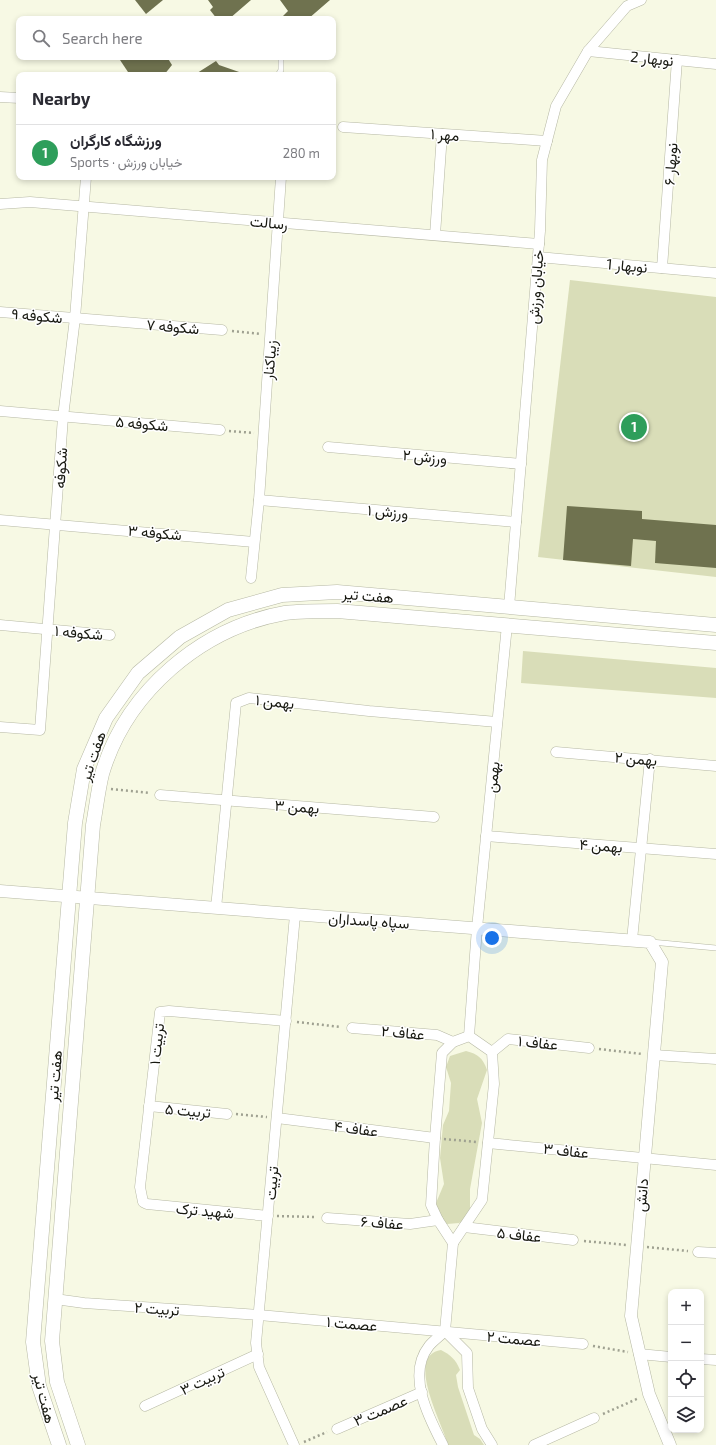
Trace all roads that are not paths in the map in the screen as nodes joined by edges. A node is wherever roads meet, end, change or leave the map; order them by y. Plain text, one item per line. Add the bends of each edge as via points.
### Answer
1 (641, 0) edge
2 (588, 51) junction
3 (281, 60) edge
4 (677, 60) junction
5 (716, 64) edge
6 (280, 72) edge
7 (0, 97) edge
8 (16, 98) edge
9 (343, 127) dead end
10 (442, 134) junction
11 (547, 142) junction
12 (86, 180) edge
13 (281, 180) edge
14 (0, 204) edge
15 (84, 206) junction
16 (278, 223) junction
17 (435, 236) junction
18 (539, 244) junction
19 (538, 257) junction
20 (662, 268) junction
21 (716, 272) edge
22 (0, 312) edge
23 (75, 318) junction
24 (222, 330) road end
25 (0, 412) edge
26 (63, 417) junction
27 (220, 430) road end
28 (328, 447) dead end
29 (521, 464) junction
30 (259, 500) junction
31 (0, 520) edge
32 (516, 522) junction
33 (56, 524) junction
34 (254, 542) junction
35 (251, 578) dead end
36 (509, 607) junction
37 (0, 625) edge
38 (507, 625) junction
39 (716, 625) edge
40 (47, 629) junction
41 (110, 635) dead end
42 (716, 643) edge
43 (498, 722) junction
44 (0, 727) edge
45 (556, 752) dead end
46 (650, 759) junction
47 (716, 766) edge
48 (160, 795) road end
49 (226, 800) junction
50 (434, 817) dead end
51 (486, 836) junction
52 (641, 848) junction
53 (716, 854) edge
54 (0, 891) edge
55 (69, 896) junction
56 (87, 898) junction
57 (216, 908) junction
58 (295, 915) junction
59 (477, 928) junction
60 (632, 940) junction
61 (650, 942) junction
62 (716, 948) edge
63 (286, 1021) junction
64 (352, 1028) road end
65 (469, 1036) junction
66 (453, 1042) junction
67 (589, 1048) road end
68 (492, 1052) junction
69 (654, 1055) junction
70 (716, 1059) edge
71 (149, 1106) junction
72 (228, 1114) road end
73 (277, 1118) junction
74 (435, 1138) junction
75 (488, 1143) junction
76 (644, 1158) junction
77 (716, 1165) edge
78 (143, 1202) joint
79 (268, 1216) junction
80 (327, 1218) road end
81 (438, 1220) junction
82 (464, 1227) junction
83 (573, 1240) road end
84 (453, 1243) junction
85 (698, 1252) road end
86 (716, 1253) edge
87 (36, 1298) junction
88 (55, 1299) junction
89 (259, 1315) junction
90 (445, 1331) junction
91 (583, 1344) road end
92 (258, 1354) junction
93 (639, 1354) junction
94 (668, 1357) edge
95 (704, 1359) edge
96 (716, 1360) edge
97 (422, 1392) junction
98 (146, 1406) dead end
99 (594, 1418) road end
100 (337, 1429) road end
101 (298, 1444) edge
102 (59, 1445) edge
103 (78, 1445) edge
104 (443, 1445) edge
105 (492, 1445) edge
106 (534, 1445) edge
107 (670, 1445) edge

1 - 2 street, خیابان ورزش via 627,6
2 - 4 street, نوبهار 2
2 - 11 street, خیابان ورزش via 556,106
3 - 6 lane
4 - 5 street, نوبهار 2
4 - 20 street, نوبهار ۶
7 - 8 street
9 - 10 street, مهر ۱
10 - 11 street, مهر ۱
10 - 17 street
11 - 18 street, خیابان ورزش via 542,160
12 - 15 street, شکوفه
13 - 16 street, زیباکنار
14 - 15 street, رسالت via 30,202
15 - 16 street, رسالت
15 - 23 street, شکوفه
16 - 17 street, رسالت
16 - 30 street, زیباکنار
17 - 18 street, رسالت
18 - 19 street, خیابان ورزش
19 - 20 street, نوبهار 1
19 - 29 street, خیابان ورزش
20 - 21 street, نوبهار 1
22 - 23 street, شکوفه ۹
23 - 24 street, شکوفه ۷
23 - 26 street, شکوفه
25 - 26 street, شکوفه ۵
26 - 27 street, شکوفه ۵
26 - 33 street, شکوفه
28 - 29 street, ورزش ۲
29 - 32 street, خیابان ورزش
30 - 32 street, ورزش ۱
30 - 34 street, زیباکنار
31 - 33 street, شکوفه ۳
32 - 36 street, خیابان ورزش
33 - 34 street, شکوفه ۳
33 - 40 street, شکوفه
34 - 35 street, زیباکنار
36 - 39 main road, هفت تیر
36 - 55 main road, هفت تیر via 337,592 282,595 228,610 180,637 138,673 106,718 84,769 75,823
37 - 40 street, شکوفه ۱
38 - 42 main road, هفت تیر
38 - 43 street, بهمن
38 - 56 main road, هفت تیر via 336,610 285,614 236,628 191,652 152,686 122,727 102,774 93,825
40 - 41 street, شکوفه ۱
40 - 44 street, شکوفه via 40,730
43 - 49 street, بهمن ۱ via 249,698 236,702
43 - 51 street, بهمن
45 - 46 street, بهمن ۲
46 - 47 street, بهمن ۲
46 - 52 street
48 - 49 street, بهمن ۳
49 - 50 street, بهمن ۳
49 - 57 street, بهمن ۱
51 - 52 street, بهمن ۴
51 - 59 street, بهمن
52 - 53 street, بهمن ۴
52 - 60 street
54 - 55 street, سپاه پاسداران
55 - 56 street, سپاه پاسداران
55 - 87 main road, هفت تیر
56 - 57 street, سپاه پاسداران
56 - 88 main road, هفت تیر
57 - 58 street, سپاه پاسداران
58 - 59 street, سپاه پاسداران
58 - 63 street, تربیت
59 - 60 street, سپاه پاسداران
59 - 65 street, بهمن
60 - 61 street, سپاه پاسداران
61 - 62 lane
61 - 69 street, دانش via 662,962
63 - 71 street, تربیت ۱ via 160,1012
63 - 73 street, تربیت
64 - 66 street, عفاف ۲ via 437,1035
65 - 66 street
65 - 68 street
66 - 74 street via 442,1054
67 - 68 street, عفاف ۱ via 508,1039
68 - 75 street via 494,1084
69 - 70 street
69 - 76 street, دانش
71 - 72 street, تربیت ۵
71 - 78 street, تربیت ۱ via 140,1187
73 - 74 street, عفاف ۴
73 - 79 street, تربیت
74 - 81 street via 431,1205
75 - 76 street, عفاف ۳
75 - 82 street via 482,1200
76 - 77 street, عفاف ۳
76 - 93 street, دانش via 631,1316
78 - 79 street, شهید ترک
79 - 89 street, تربیت
80 - 81 street, عفاف ۶ via 410,1224
81 - 84 street
82 - 83 street, عفاف ۵
82 - 84 street
84 - 90 street
85 - 86 street
87 - 88 main road
87 - 102 main road, هفت تیر via 33,1342 39,1386
88 - 89 street, تربیت ۲ via 84,1304
88 - 103 main road, هفت تیر via 52,1341 57,1382
89 - 90 street, عصمت ۱
89 - 92 street, تربیت via 256,1343
90 - 91 street, عصمت ۲
90 - 97 street via 429,1346 420,1364
90 - 105 street via 467,1353 468,1388 482,1429
92 - 98 street, تربیت ۳
92 - 101 street, تربیت via 259,1368
93 - 94 street
93 - 107 street, دانش via 649,1394
95 - 96 street
97 - 100 street, عصمت ۳
97 - 104 street via 429,1418
99 - 106 street

